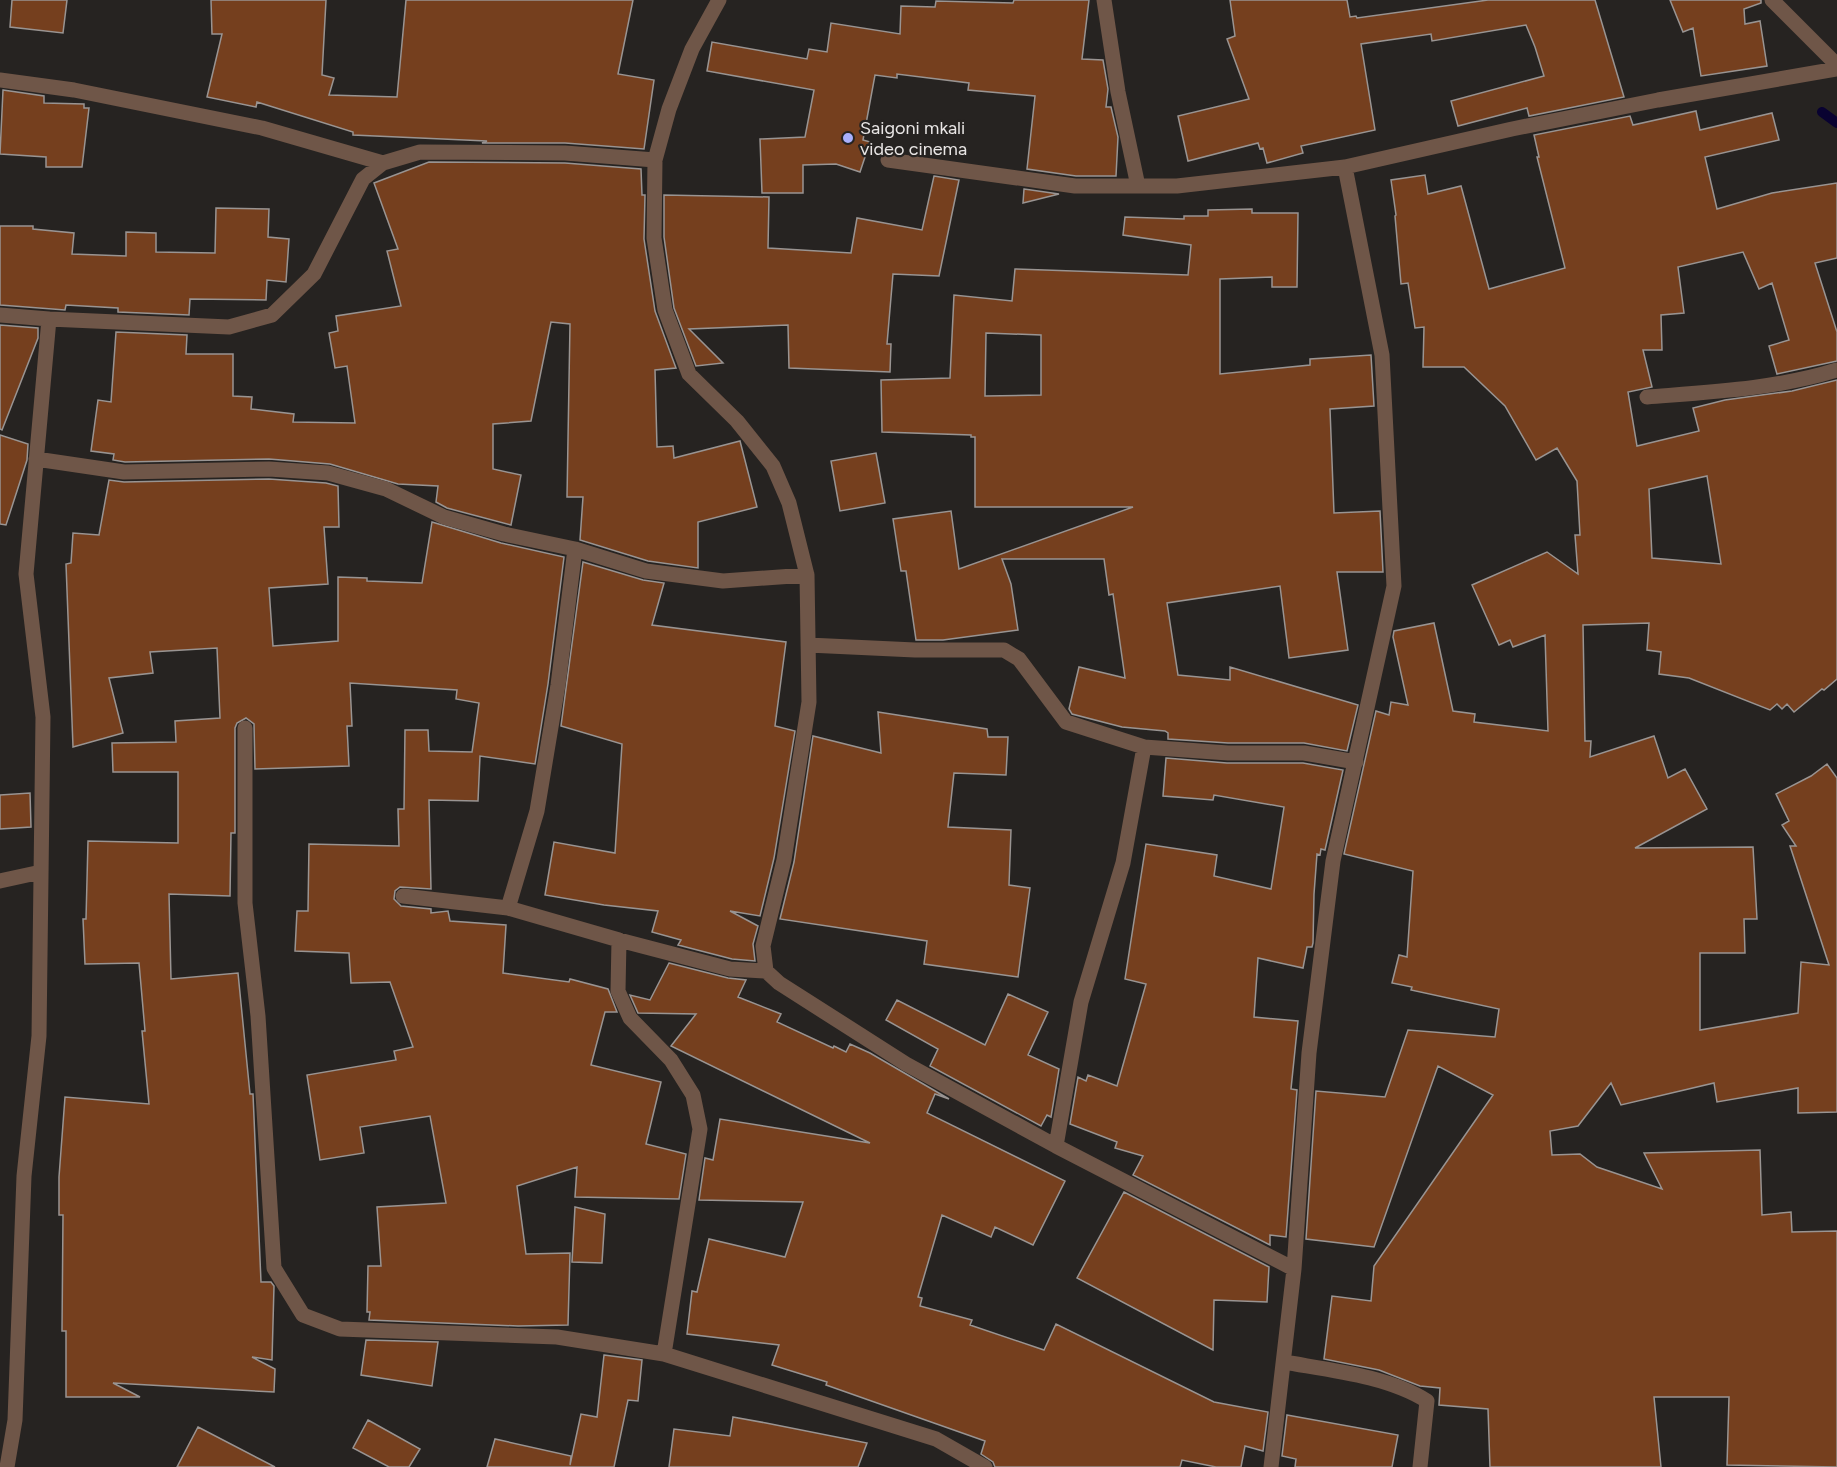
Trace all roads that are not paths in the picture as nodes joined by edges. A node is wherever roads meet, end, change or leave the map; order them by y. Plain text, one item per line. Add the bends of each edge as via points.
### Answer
1 (719, 0) edge
2 (1104, 0) edge
3 (1772, 0) edge
4 (1837, 67) edge
5 (0, 80) edge
6 (655, 160) junction
7 (888, 160) dead end
8 (383, 163) junction
9 (1345, 167) junction
10 (1138, 186) junction
11 (0, 315) edge
12 (49, 319) junction
13 (1837, 370) edge
14 (1647, 397) dead end
15 (36, 459) junction
16 (575, 549) junction
17 (807, 575) junction
18 (808, 645) junction
19 (245, 728) dead end
20 (1144, 747) junction
21 (1356, 762) junction
22 (41, 872) junction
23 (0, 881) edge
24 (403, 896) dead end
25 (508, 908) junction
26 (619, 940) junction
27 (765, 971) junction
28 (1056, 1146) junction
29 (1294, 1269) junction
30 (664, 1354) junction
31 (1284, 1362) junction
32 (7, 1467) edge
33 (985, 1467) edge
34 (1271, 1467) edge
35 (1420, 1467) edge

1 - 6 street via 692,49
2 - 10 street
3 - 4 street
4 - 9 street via 1512,129
5 - 8 street via 74,90 262,128
6 - 8 street via 565,153 420,152
6 - 17 street via 654,238 665,310 689,374 737,421 773,466 789,503
7 - 10 street via 1075,186
8 - 12 street via 363,179 314,274 272,315 229,327
9 - 10 street via 1177,186
9 - 21 street via 1382,355 1394,586
11 - 12 street
12 - 15 street
13 - 14 street via 1731,390
15 - 16 street via 124,472 328,473 386,489 444,517
15 - 22 street via 26,574 44,717
16 - 17 street via 646,571 723,581
16 - 25 street via 537,811
17 - 18 street
18 - 20 street via 1004,650 1019,659 1066,722
18 - 27 street via 809,702 784,860 763,946
19 - 30 street via 245,903 258,1016 274,1268 303,1314 340,1329 557,1337
20 - 21 street via 1304,753
20 - 28 street via 1123,863 1082,1002
21 - 29 street via 1333,861 1318,977
22 - 23 street
22 - 32 street via 39,1036 24,1176 15,1420
24 - 25 street
25 - 26 street
26 - 27 street via 730,969
26 - 30 street via 618,991 630,1018 671,1060 693,1095 700,1129
27 - 28 street via 906,1064
28 - 29 street
29 - 31 street
30 - 33 street via 936,1439
31 - 34 street
31 - 35 street via 1356,1375 1412,1391 1427,1401

